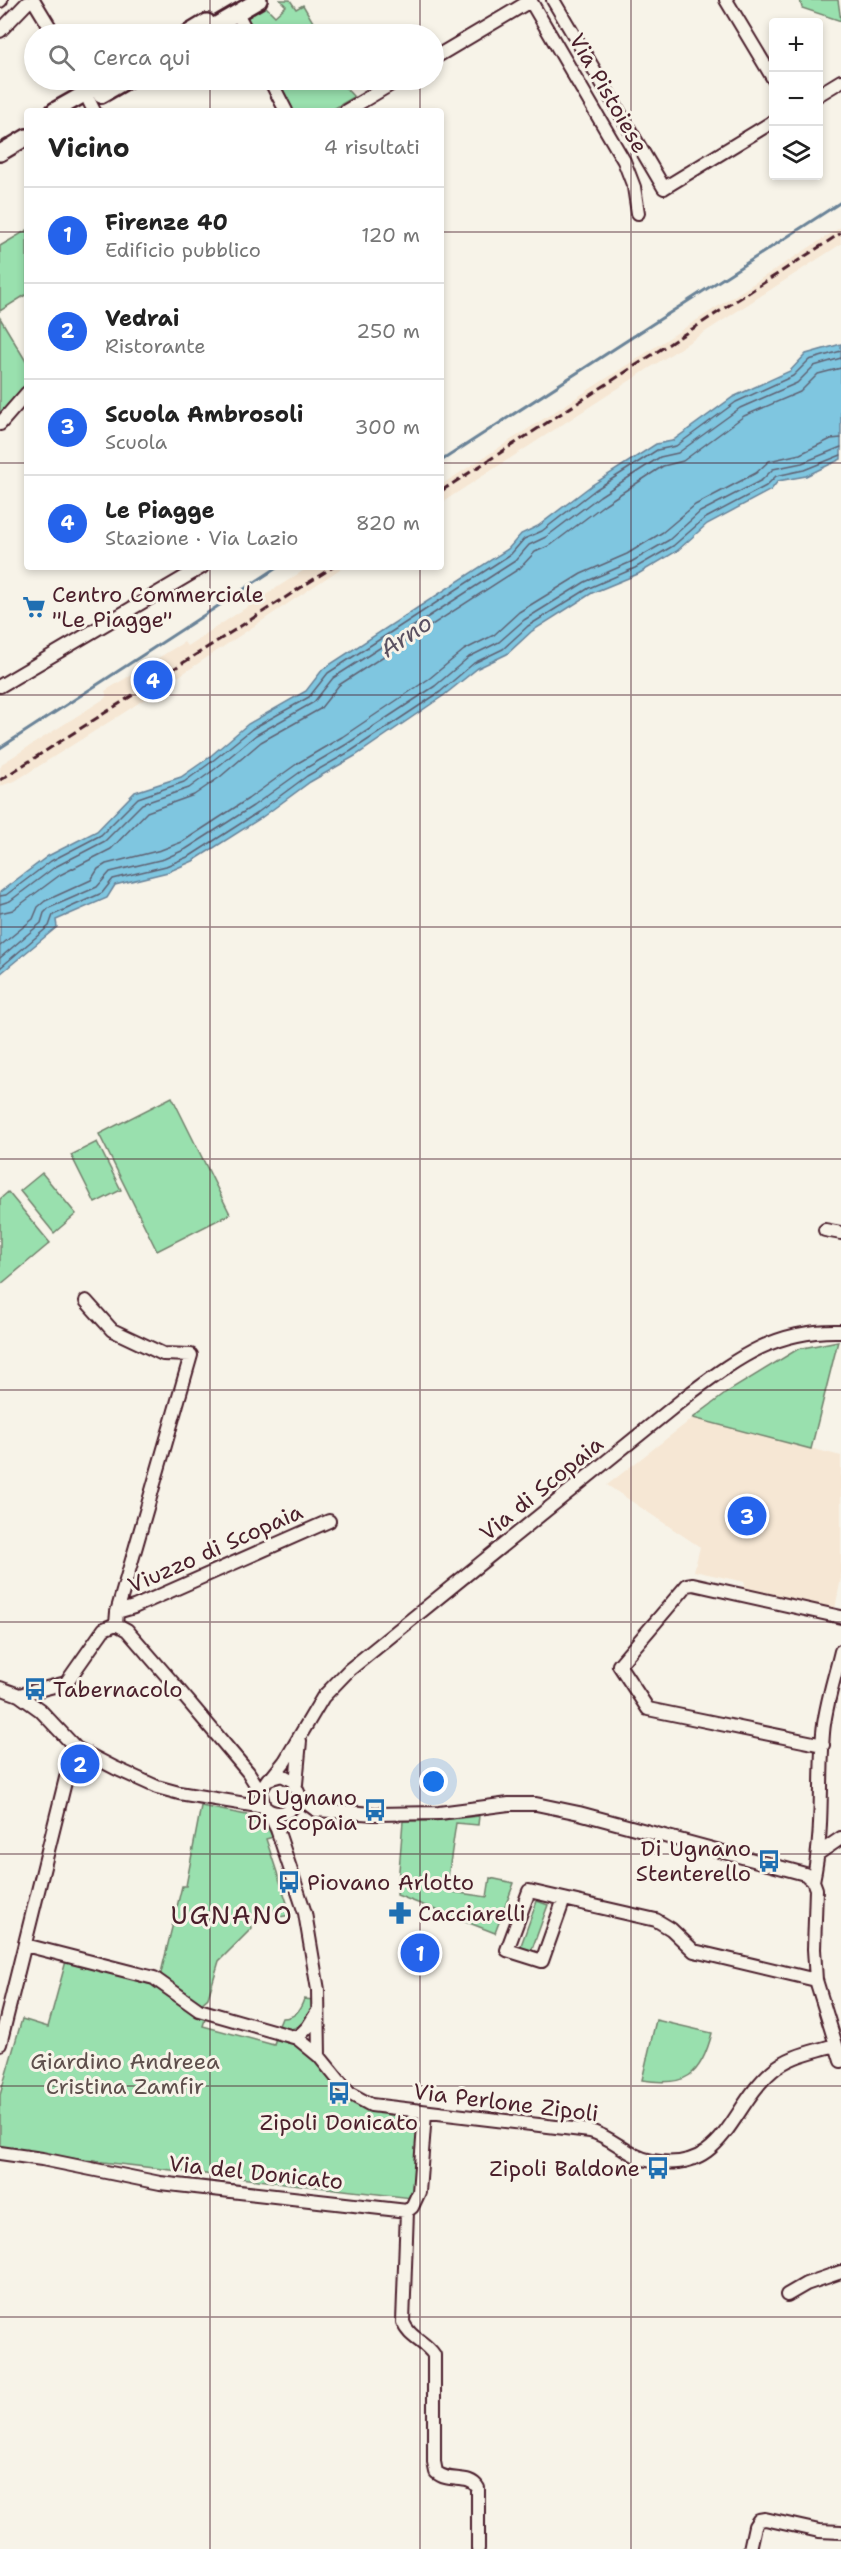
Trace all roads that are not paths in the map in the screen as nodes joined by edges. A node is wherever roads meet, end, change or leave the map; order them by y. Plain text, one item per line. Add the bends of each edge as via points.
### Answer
1 (259, 0) edge
2 (530, 0) edge
3 (553, 0) edge
4 (726, 0) edge
5 (30, 1) edge
6 (240, 7) edge
7 (47, 24) edge
8 (207, 24) edge
9 (215, 24) edge
10 (245, 24) edge
11 (0, 31) edge
12 (579, 44) junction
13 (444, 52) edge
14 (562, 54) junction
15 (769, 72) edge
16 (841, 81) edge
17 (101, 90) edge
18 (275, 90) edge
19 (381, 90) edge
20 (823, 92) edge
21 (86, 96) edge
22 (60, 108) edge
23 (76, 108) edge
24 (284, 108) edge
25 (351, 108) edge
26 (769, 125) edge
27 (24, 130) edge
28 (24, 139) edge
29 (0, 144) edge
30 (0, 153) edge
31 (638, 213) dead end
32 (24, 396) edge
33 (0, 424) edge
34 (197, 570) edge
35 (0, 686) edge
36 (825, 1230) dead end
37 (841, 1233) edge
38 (86, 1301) dead end
39 (841, 1331) edge
40 (329, 1521) dead end
41 (841, 1617) edge
42 (116, 1618) junction
43 (841, 1651) edge
44 (0, 1688) edge
45 (19, 1695) junction
46 (301, 1732) junction
47 (823, 1745) junction
48 (76, 1748) junction
49 (248, 1772) junction
50 (272, 1776) junction
51 (297, 1790) junction
52 (260, 1791) junction
53 (266, 1808) junction
54 (286, 1812) junction
55 (277, 1829) junction
56 (841, 1838) edge
57 (819, 1853) junction
58 (813, 1881) junction
59 (564, 1899) junction
60 (25, 1946) junction
61 (816, 1980) junction
62 (319, 2010) junction
63 (297, 2038) junction
64 (0, 2044) edge
65 (835, 2045) junction
66 (319, 2056) junction
67 (841, 2061) edge
68 (426, 2113) junction
69 (0, 2153) edge
70 (406, 2211) junction
71 (841, 2272) edge
72 (787, 2295) dead end
73 (841, 2532) edge
74 (478, 2549) edge
75 (750, 2549) edge

1 - 6 main road
2 - 13 street
2 - 14 street, Via Pistoiese
3 - 12 street
4 - 15 street
5 - 7 street
5 - 11 street
6 - 8 main road
6 - 9 main road
6 - 10 street
12 - 14 street
12 - 26 street via 664,188
14 - 31 street, Via Pistoiese via 624,161
16 - 20 street
17 - 21 main road
18 - 24 street
19 - 25 street
21 - 22 main road
21 - 23 main road
27 - 29 main road
28 - 30 main road
32 - 33 street
34 - 35 street
36 - 37 street
38 - 42 street via 112,1330 163,1354 191,1355
39 - 46 street, Via di Scopaia via 808,1332 778,1339 730,1364 368,1654 323,1697
40 - 42 street, Viuzzo di Scopaia via 134,1606
41 - 47 street via 693,1584 682,1591 619,1665 648,1709
42 - 45 street via 66,1683
42 - 49 street
43 - 47 street
44 - 45 street
45 - 48 street via 52,1721
46 - 50 street, Via di Scopaia
46 - 51 street, Via di Scopaia
47 - 57 street
48 - 53 street via 158,1787
48 - 60 street
49 - 50 street
49 - 52 street
50 - 51 street via 286,1776
50 - 52 street
51 - 54 street via 295,1806
51 - 58 street via 316,1810 375,1814 536,1804 802,1873
52 - 53 street
53 - 54 street
53 - 55 street
54 - 55 street
55 - 62 street via 305,1913
56 - 57 street
57 - 58 street
58 - 61 street
59 - 59 street via 529,1891 507,1950 542,1961
59 - 61 street via 656,1920 694,1951 706,1955
60 - 63 street via 154,1978 199,2010
60 - 64 street
61 - 65 street
62 - 63 street
62 - 66 street
63 - 66 street, Via Perlone Zipoli
65 - 67 street
65 - 68 street, Via Perlone Zipoli via 777,2067 717,2143 705,2153 679,2162 643,2159 590,2131
66 - 68 street, Via Perlone Zipoli via 345,2088 363,2102
68 - 70 street via 419,2192 412,2208
69 - 70 street, Via del Donicato via 160,2183
70 - 74 street via 403,2322 406,2330 434,2355 436,2472 448,2479 475,2482 478,2488
71 - 72 street
73 - 75 street via 759,2520

